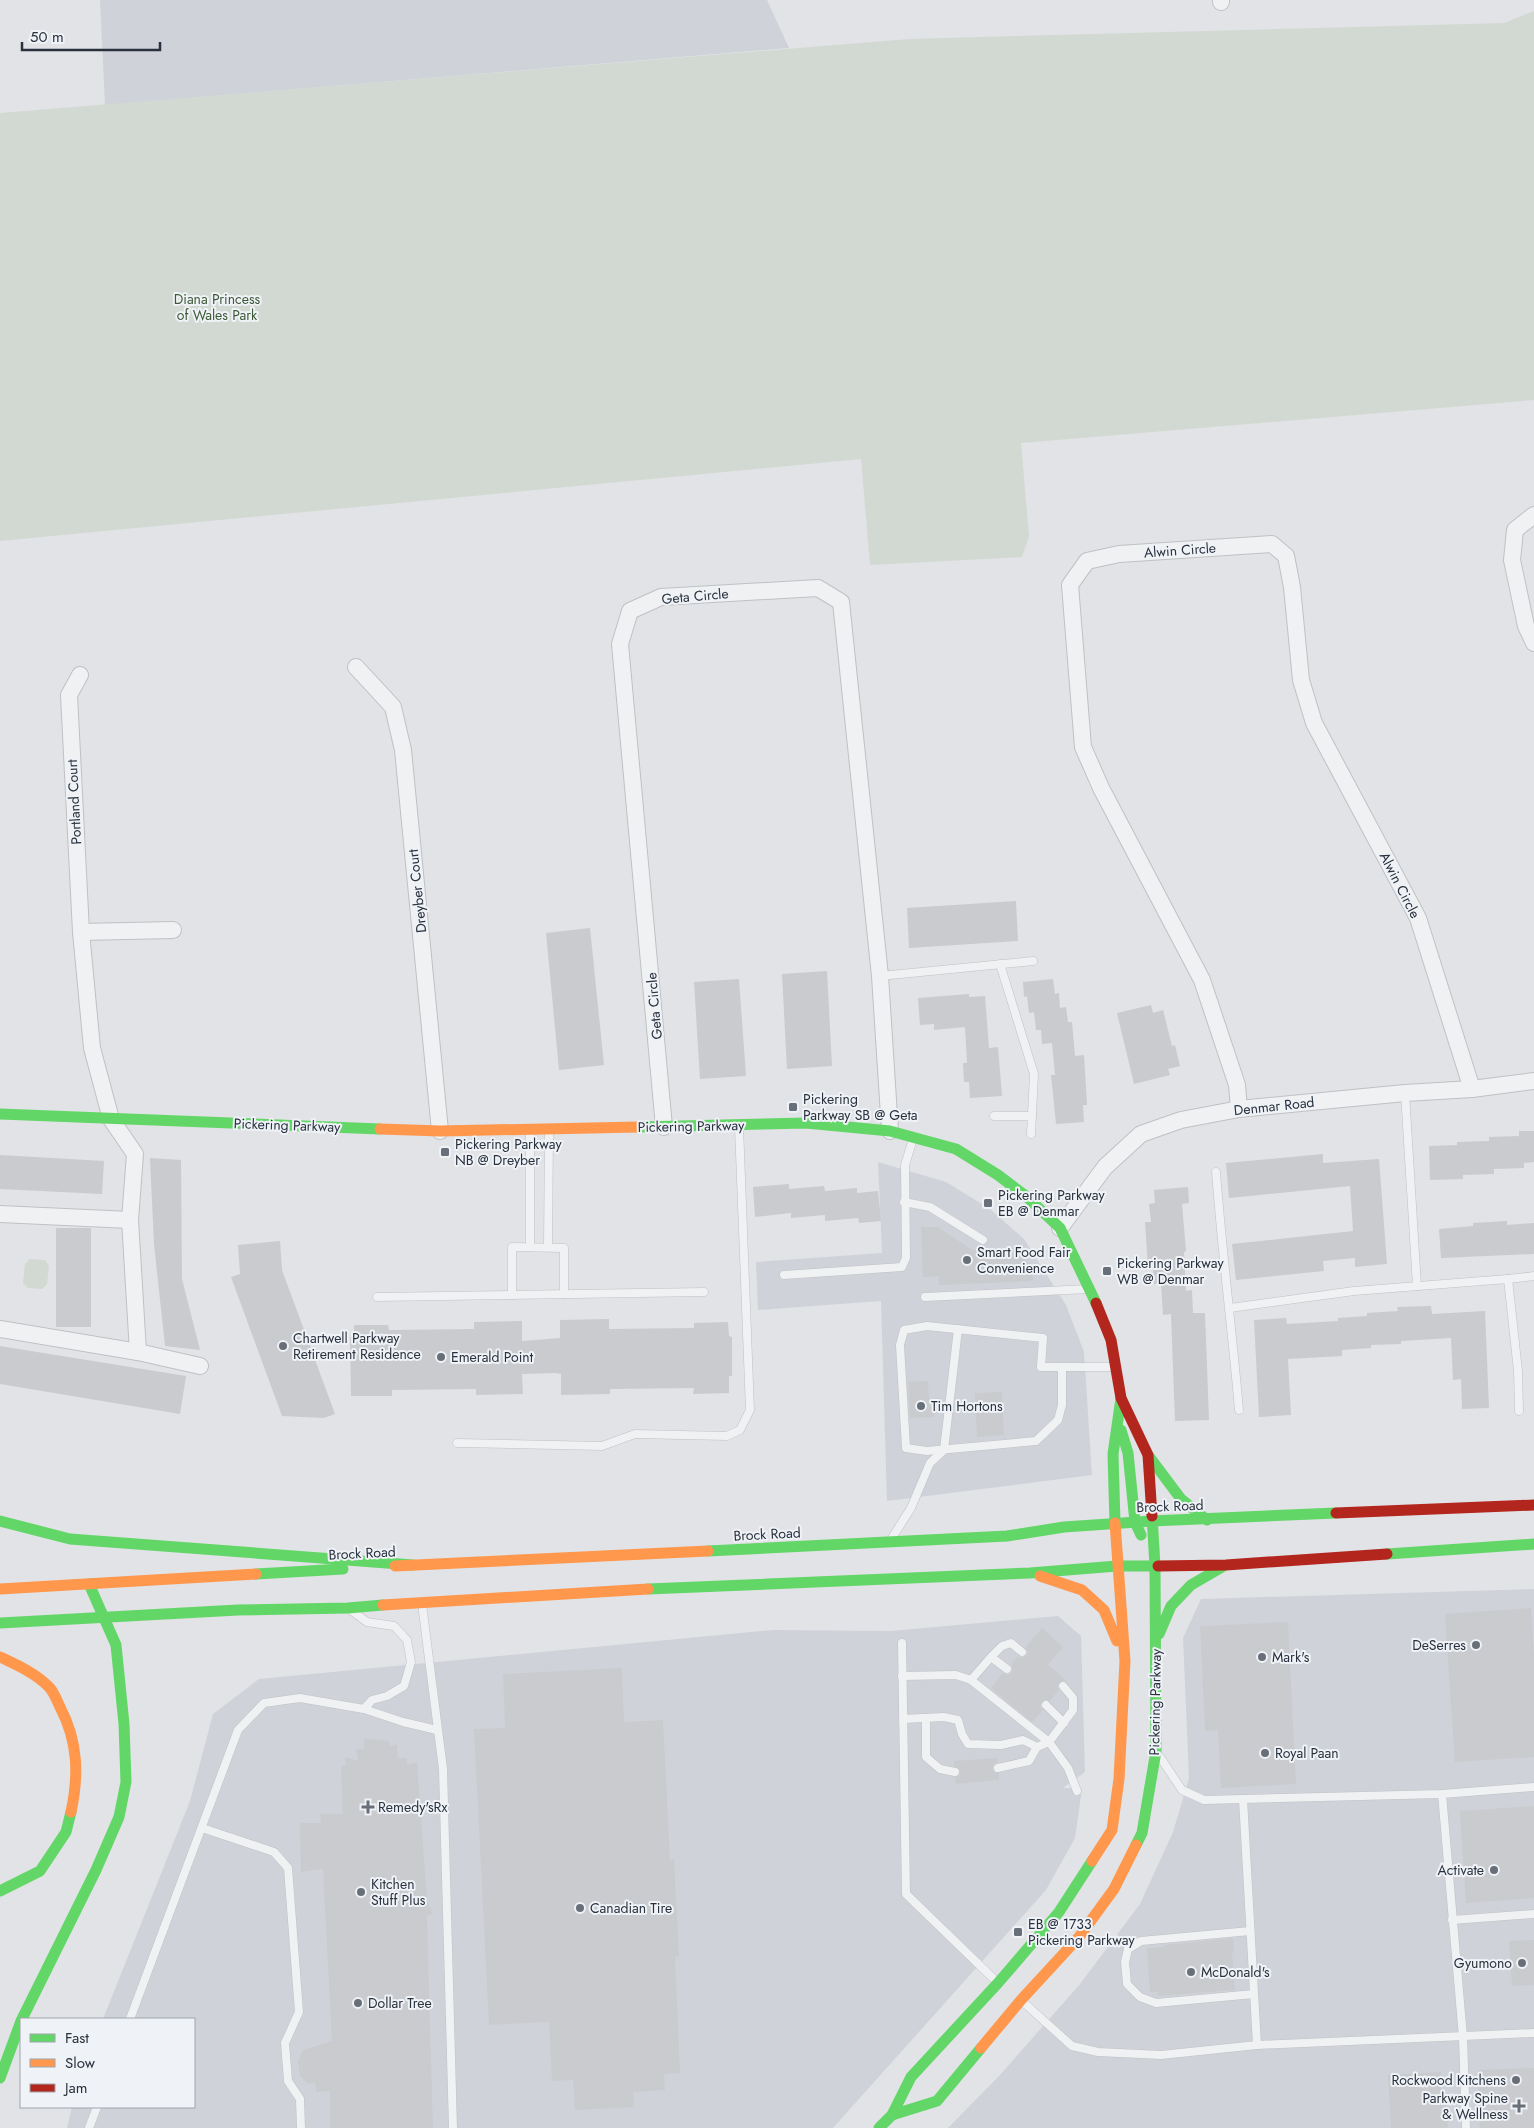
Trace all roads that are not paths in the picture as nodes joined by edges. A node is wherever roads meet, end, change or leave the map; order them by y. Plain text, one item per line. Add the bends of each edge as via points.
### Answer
1 (1534, 515) edge
2 (1534, 643) edge
3 (356, 666) dead end
4 (80, 675) dead end
5 (173, 930) dead end
6 (81, 932) junction
7 (1033, 961) dead end
8 (1000, 964) junction
9 (880, 976) junction
10 (1534, 1081) edge
11 (1472, 1089) junction
12 (1405, 1093) junction
13 (1239, 1109) junction
14 (0, 1114) edge
15 (994, 1116) dead end
16 (1032, 1116) junction
17 (111, 1119) junction
18 (739, 1125) junction
19 (664, 1127) junction
20 (530, 1129) junction
21 (549, 1129) junction
22 (890, 1130) junction
23 (440, 1131) junction
24 (1032, 1134) dead end
25 (914, 1138) junction
26 (1216, 1172) dead end
27 (904, 1202) junction
28 (0, 1214) edge
29 (130, 1220) junction
30 (1060, 1228) junction
31 (982, 1240) dead end
32 (530, 1247) junction
33 (548, 1247) junction
34 (784, 1275) dead end
35 (1534, 1276) edge
36 (1508, 1279) junction
37 (1417, 1286) junction
38 (1091, 1289) junction
39 (704, 1292) dead end
40 (564, 1294) junction
41 (512, 1295) junction
42 (377, 1297) dead end
43 (925, 1297) dead end
44 (1230, 1308) junction
45 (0, 1329) edge
46 (958, 1329) junction
47 (138, 1352) junction
48 (200, 1366) dead end
49 (1062, 1367) junction
50 (1116, 1367) junction
51 (1121, 1398) junction
52 (1239, 1410) dead end
53 (1519, 1411) dead end
54 (1118, 1422) junction
55 (457, 1443) dead end
56 (944, 1450) junction
57 (1148, 1455) junction
58 (1534, 1505) edge
59 (1207, 1520) junction
60 (0, 1521) edge
61 (1152, 1521) junction
62 (1135, 1522) junction
63 (1115, 1524) junction
64 (888, 1542) junction
65 (1534, 1544) edge
66 (1226, 1565) junction
67 (414, 1566) junction
68 (1117, 1566) junction
69 (1155, 1566) junction
70 (1030, 1573) junction
71 (89, 1584) junction
72 (0, 1589) edge
73 (422, 1602) junction
74 (348, 1608) junction
75 (105, 1617) junction
76 (0, 1623) edge
77 (1156, 1642) junction
78 (902, 1643) dead end
79 (1022, 1652) dead end
80 (0, 1657) edge
81 (992, 1657) junction
82 (1125, 1661) junction
83 (1007, 1669) dead end
84 (902, 1676) junction
85 (971, 1680) junction
86 (1063, 1686) dead end
87 (1046, 1705) dead end
88 (364, 1709) junction
89 (904, 1718) junction
90 (926, 1718) junction
91 (1064, 1723) junction
92 (438, 1730) junction
93 (1049, 1742) junction
94 (1037, 1747) junction
95 (1156, 1751) junction
96 (998, 1768) dead end
97 (955, 1772) dead end
98 (1534, 1787) edge
99 (1077, 1791) dead end
100 (1442, 1794) junction
101 (1243, 1799) junction
102 (202, 1828) junction
103 (0, 1891) edge
104 (1534, 1914) edge
105 (1452, 1920) junction
106 (1250, 1931) junction
107 (998, 1982) junction
108 (1254, 1994) junction
109 (1021, 2000) junction
110 (23, 2018) edge
111 (130, 2018) edge
112 (20, 2025) edge
113 (1534, 2033) edge
114 (1463, 2036) junction
115 (1257, 2045) junction
116 (0, 2078) edge
117 (97, 2108) edge
118 (892, 2115) junction
119 (89, 2128) edge
120 (301, 2128) edge
121 (453, 2128) edge
122 (879, 2128) edge
123 (1466, 2128) edge

1 - 2 street via 1516,530 1512,560 1526,626
3 - 23 street, Dreyber Court via 393,707 403,750
4 - 6 street, Portland Court via 69,695
5 - 6 street
6 - 17 street, Portland Court via 92,1048
7 - 8 lane
8 - 9 lane
8 - 16 lane via 1034,1074
9 - 19 street, Geta Circle via 841,602 818,588 661,597 630,611 620,644
9 - 22 street, Geta Circle
10 - 11 street, Denmar Road
11 - 12 street, Denmar Road
11 - 13 street, Alwin Circle via 1418,918 1314,723 1301,680 1286,556 1272,544 1119,554 1087,561 1070,585 1083,747 1101,788 1202,980 1237,1085
12 - 13 street, Denmar Road
12 - 37 lane
13 - 30 street, Denmar Road via 1182,1120 1142,1134 1105,1167
14 - 17 main road, Pickering Parkway
15 - 16 lane
16 - 24 lane
17 - 23 main road, Pickering Parkway
17 - 29 street via 135,1154
18 - 19 main road, Pickering Parkway
18 - 22 main road, Pickering Parkway via 806,1123
18 - 55 lane via 750,1410 740,1430 727,1436 635,1434 602,1446
19 - 21 main road, Pickering Parkway
20 - 21 main road, Pickering Parkway
20 - 23 main road, Pickering Parkway
20 - 32 lane
21 - 33 lane
22 - 25 main road, Pickering Parkway
25 - 27 lane via 905,1165
25 - 30 main road, Pickering Parkway via 956,1149 1027,1197
26 - 44 lane
27 - 31 lane via 930,1207
27 - 34 lane via 906,1258 902,1267
28 - 29 street
29 - 47 street
30 - 38 main road, Pickering Parkway
32 - 33 lane
32 - 41 lane via 512,1247
33 - 40 lane via 564,1248
35 - 36 lane
36 - 37 lane
36 - 53 lane
37 - 44 lane
38 - 43 lane
38 - 50 main road, Pickering Parkway via 1111,1340
39 - 40 lane
40 - 41 lane
41 - 42 lane
44 - 52 lane
45 - 47 street
46 - 49 lane via 1043,1338 1041,1367
46 - 56 lane
46 - 56 lane via 927,1326 904,1330 900,1346 906,1448 927,1452
47 - 48 street
49 - 50 lane
49 - 56 lane via 1062,1405 1058,1420 1036,1441
50 - 51 main road, Pickering Parkway
51 - 54 main road, Pickering Parkway
51 - 57 main road, Pickering Parkway
54 - 62 main road via 1128,1452
54 - 63 main road, Pickering Parkway via 1113,1454
56 - 64 lane via 930,1463 911,1508
57 - 59 main road via 1171,1489
57 - 61 main road, Pickering Parkway
58 - 59 main road, Brock Road
59 - 61 main road, Brock Road
60 - 67 main road via 70,1539
61 - 62 main road, Brock Road
61 - 69 main road, Pickering Parkway
62 - 63 main road, Brock Road
62 - 69 main road
63 - 64 main road, Brock Road via 1064,1527 1007,1536
63 - 68 main road, Pickering Parkway
64 - 67 main road, Brock Road
65 - 66 main road
66 - 69 main road
66 - 77 main road via 1191,1585 1171,1606
67 - 71 main road, Brock Road
68 - 69 main road
68 - 70 main road
68 - 82 main road, Pickering Parkway
69 - 77 main road, Pickering Parkway
70 - 73 main road via 710,1585
70 - 82 main road via 1082,1590 1104,1610
71 - 72 main road, Brock Road
71 - 75 main road
73 - 74 main road
73 - 92 lane
74 - 75 main road
74 - 88 lane via 361,1620 394,1626 407,1640 411,1662 404,1686 372,1700
75 - 76 main road
75 - 110 main road via 116,1645 124,1724 126,1782 119,1817
77 - 95 main road, Pickering Parkway
78 - 84 lane
79 - 81 lane via 1010,1643 1002,1646
80 - 103 main road via 29,1671 50,1688 68,1722 76,1752 76,1790 66,1832 40,1871
81 - 83 lane
81 - 85 lane
82 - 107 main road, Pickering Parkway via 1119,1779 1112,1830 1059,1912
84 - 85 lane via 956,1676
84 - 89 lane
85 - 93 lane
86 - 91 lane via 1073,1698 1073,1710
87 - 91 lane
88 - 92 lane
88 - 102 lane via 300,1698 264,1703 238,1730
89 - 90 lane
89 - 107 lane via 906,1894
90 - 94 lane via 958,1720 968,1744 1001,1745 1023,1740
90 - 97 lane via 926,1757 940,1769
91 - 93 lane
92 - 121 lane via 443,1769
93 - 94 lane
93 - 99 lane via 1068,1768
94 - 96 lane via 1029,1760
95 - 101 lane via 1182,1790 1204,1800
95 - 109 main road, Pickering Parkway via 1142,1833 1114,1890 1079,1937
98 - 100 lane
100 - 101 lane
100 - 105 lane
101 - 106 lane
102 - 111 lane
102 - 120 lane via 274,1852 288,1868 299,2012 285,2043 288,2081 300,2099
104 - 105 lane
105 - 114 lane
106 - 108 lane
106 - 108 lane via 1141,1941 1128,1949 1125,1962 1127,1984 1140,1997 1156,2003
107 - 109 street
107 - 118 main road, Pickering Parkway via 910,2077
108 - 115 lane
109 - 115 lane via 1072,2046 1098,2052 1161,2055
109 - 118 main road, Pickering Parkway via 937,2101
112 - 116 main road
113 - 114 lane
114 - 115 lane
114 - 123 lane
117 - 119 lane
118 - 122 main road, Pickering Parkway

